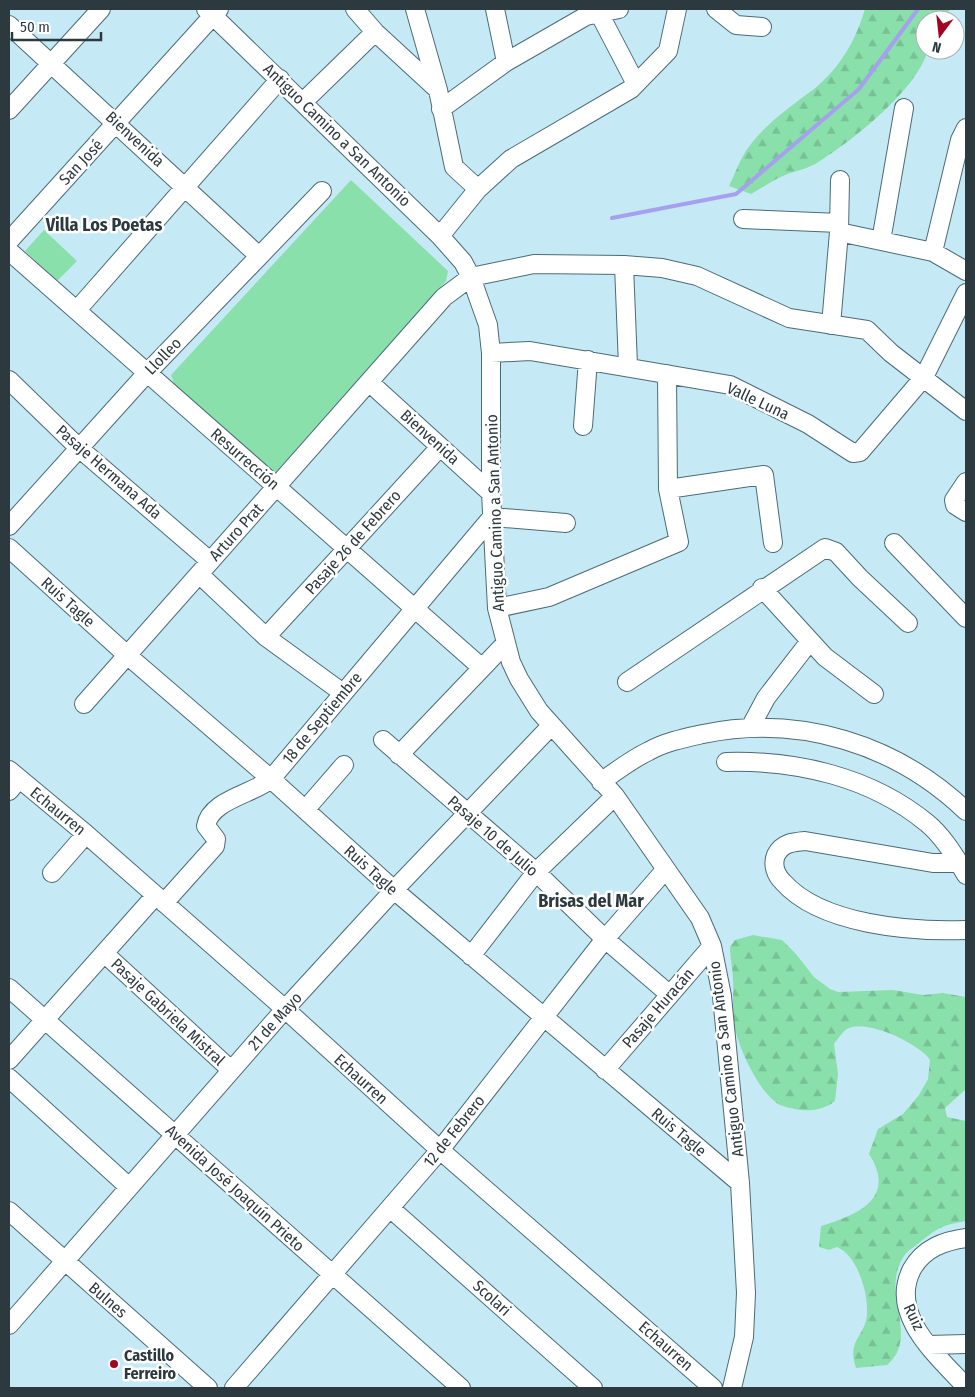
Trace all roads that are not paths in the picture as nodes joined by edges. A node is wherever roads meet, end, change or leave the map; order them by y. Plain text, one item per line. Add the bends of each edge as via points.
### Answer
1 (101, 9) edge
2 (356, 9) edge
3 (415, 9) edge
4 (495, 9) edge
5 (619, 9) edge
6 (677, 9) edge
7 (716, 9) edge
8 (213, 11) edge
9 (590, 12) edge
10 (9, 25) edge
11 (762, 27) dead end
12 (375, 32) junction
13 (506, 62) junction
14 (51, 63) junction
15 (280, 79) junction
16 (636, 84) junction
17 (438, 90) junction
18 (303, 102) junction
19 (904, 108) dead end
20 (441, 109) junction
21 (9, 110) edge
22 (117, 123) junction
23 (966, 128) edge
24 (840, 180) dead end
25 (185, 187) junction
26 (322, 190) dead end
27 (478, 190) junction
28 (743, 219) dead end
29 (839, 228) junction
30 (440, 236) junction
31 (9, 241) edge
32 (881, 241) junction
33 (9, 250) edge
34 (933, 252) junction
35 (259, 256) junction
36 (624, 265) junction
37 (966, 271) edge
38 (471, 277) junction
39 (966, 293) edge
40 (76, 310) junction
41 (831, 325) junction
42 (491, 353) junction
43 (588, 360) junction
44 (628, 366) junction
45 (147, 372) junction
46 (667, 374) junction
47 (924, 378) junction
48 (369, 382) junction
49 (10, 384) edge
50 (966, 411) edge
51 (583, 426) dead end
52 (440, 447) junction
53 (79, 448) junction
54 (966, 482) edge
55 (276, 487) junction
56 (668, 489) junction
57 (491, 493) junction
58 (966, 512) edge
59 (492, 517) junction
60 (566, 523) dead end
61 (9, 526) edge
62 (772, 543) dead end
63 (894, 543) dead end
64 (9, 548) edge
65 (346, 549) junction
66 (205, 567) junction
67 (762, 588) junction
68 (497, 608) junction
69 (414, 609) junction
70 (966, 618) edge
71 (908, 623) dead end
72 (266, 637) junction
73 (810, 641) junction
74 (504, 644) junction
75 (127, 655) junction
76 (480, 667) junction
77 (627, 682) dead end
78 (343, 693) junction
79 (874, 694) dead end
80 (84, 704) dead end
81 (551, 726) junction
82 (750, 728) junction
83 (383, 740) dead end
84 (399, 755) junction
85 (726, 762) dead end
86 (344, 765) dead end
87 (271, 779) junction
88 (12, 780) edge
89 (601, 782) junction
90 (615, 796) junction
91 (305, 810) junction
92 (966, 811) edge
93 (469, 813) junction
94 (86, 834) junction
95 (963, 869) edge
96 (666, 870) junction
97 (536, 872) junction
98 (52, 874) dead end
99 (394, 890) junction
100 (160, 899) junction
101 (966, 930) edge
102 (605, 939) junction
103 (712, 946) junction
104 (104, 953) junction
105 (471, 956) junction
106 (9, 988) edge
107 (669, 994) junction
108 (285, 1009) junction
109 (542, 1018) junction
110 (45, 1020) junction
111 (9, 1060) edge
112 (231, 1070) junction
113 (605, 1070) junction
114 (9, 1078) edge
115 (175, 1135) junction
116 (440, 1150) junction
117 (740, 1183) junction
118 (129, 1188) junction
119 (390, 1208) junction
120 (9, 1211) edge
121 (966, 1238) edge
122 (64, 1262) junction
123 (333, 1274) junction
124 (9, 1325) edge
125 (966, 1344) edge
126 (928, 1345) junction
127 (966, 1386) edge
128 (208, 1388) edge
129 (234, 1388) edge
130 (461, 1388) edge
131 (594, 1388) edge
132 (713, 1388) edge
133 (732, 1388) edge

1 - 14 street
2 - 12 street
3 - 17 street
4 - 13 street
5 - 9 street
6 - 16 street via 668,51
7 - 11 street via 736,25
8 - 15 street, Antiguo Camino a San Antonio
8 - 22 street, San José
9 - 13 street
9 - 16 street
10 - 14 street, Bienvenida
12 - 17 street
12 - 18 street
13 - 20 street
14 - 21 street
14 - 22 street, Bienvenida
15 - 18 street, Antiguo Camino a San Antonio
15 - 25 street
16 - 27 street via 511,159
17 - 20 street
18 - 30 street, Antiguo Camino a San Antonio
19 - 32 street
20 - 27 street via 454,167
22 - 25 street, Bienvenida
22 - 31 street, San José
23 - 34 street via 960,140
24 - 29 street
25 - 35 street, Bienvenida
25 - 40 street
26 - 35 street, Llolleo
27 - 30 street
28 - 29 street
29 - 32 street
29 - 41 street
30 - 38 street, Antiguo Camino a San Antonio via 463,262
32 - 34 street
33 - 40 street, Resurrección
34 - 37 street
35 - 45 street, Llolleo
36 - 38 street via 534,264
36 - 41 street via 662,268 697,276 789,318
36 - 44 street
38 - 42 street, Antiguo Camino a San Antonio via 484,310
38 - 48 street, Arturo Prat via 444,298
39 - 47 street, Valle Luna
40 - 45 street, Resurrección
41 - 47 street via 867,330
42 - 43 street, Valle Luna via 530,351
42 - 57 street, Antiguo Camino a San Antonio
43 - 44 street, Valle Luna
43 - 51 street
44 - 46 street, Valle Luna
45 - 53 street, Llolleo
45 - 55 street, Resurrección
46 - 47 street, Valle Luna via 730,385 808,424 853,453 860,452
46 - 56 street
47 - 50 street
48 - 52 street, Bienvenida
48 - 55 street, Arturo Prat
49 - 53 street, Pasaje Hermana Ada
52 - 57 street, Bienvenida
52 - 65 street, Pasaje 26 de Febrero
53 - 61 street, Llolleo
53 - 66 street, Pasaje Hermana Ada
54 - 58 street via 954,500 955,505
55 - 65 street, Resurrección
55 - 66 street, Arturo Prat
56 - 62 street via 764,475
56 - 68 street via 678,542 549,597
57 - 59 street, Antiguo Camino a San Antonio
59 - 60 street
59 - 68 street, Antiguo Camino a San Antonio
59 - 69 street, 18 de Septiembre
63 - 70 street
64 - 75 street, Ruis Tagle
65 - 69 street, Resurrección
65 - 72 street, Pasaje 26 de Febrero
66 - 72 street, Pasaje Hermana Ada
66 - 75 street, Arturo Prat
67 - 71 street via 821,549 829,548
67 - 73 street
67 - 77 street
68 - 74 street, Antiguo Camino a San Antonio
69 - 76 street, Resurrección
69 - 78 street, 18 de Septiembre
72 - 78 street, Pasaje Hermana Ada
73 - 79 street via 841,671
73 - 82 street via 766,698
74 - 76 street
74 - 81 street, Antiguo Camino a San Antonio via 523,687
75 - 80 street, Arturo Prat
75 - 87 street, Ruis Tagle
76 - 84 street
78 - 87 street, 18 de Septiembre
81 - 89 street, Antiguo Camino a San Antonio
81 - 93 street, 21 de Mayo
82 - 89 street via 712,732 650,750
82 - 92 street via 800,730 864,746 922,775
83 - 84 street, Pasaje 10 de Julio
84 - 93 street, Pasaje 10 de Julio
85 - 95 street via 773,762 858,784 895,802 928,824
86 - 91 street
87 - 91 street, Ruis Tagle
87 - 100 street, 18 de Septiembre via 227,801 214,812 206,826 216,839 214,846
88 - 94 street, Echaurren
89 - 90 street, Antiguo Camino a San Antonio
90 - 96 street, Antiguo Camino a San Antonio
90 - 97 street
91 - 99 street, Ruis Tagle
93 - 97 street, Pasaje 10 de Julio
93 - 99 street, 21 de Mayo
94 - 98 street
94 - 100 street, Echaurren
95 - 101 street via 805,841 783,846 776,854 774,866 778,876 797,896 827,912 892,926
96 - 102 street, 12 de Febrero
96 - 103 street, Antiguo Camino a San Antonio via 700,918
97 - 102 street, Pasaje 10 de Julio
97 - 105 street
99 - 105 street, Ruis Tagle
99 - 108 street, 21 de Mayo
100 - 104 street, 18 de Septiembre
100 - 108 street, Echaurren
102 - 107 street, Pasaje 10 de Julio
102 - 109 street, 12 de Febrero
103 - 107 street, Pasaje Huracán
103 - 117 street, Antiguo Camino a San Antonio via 722,996
104 - 110 street, 18 de Septiembre
104 - 112 street, Pasaje Gabriela Mistral
105 - 109 street, Ruis Tagle
106 - 110 street, Avenida José Joaquín Prieto
107 - 113 street, Pasaje Huracán
108 - 112 street, 21 de Mayo
108 - 116 street, Echaurren
109 - 113 street, Ruis Tagle
109 - 116 street, 12 de Febrero
110 - 111 street, 18 de Septiembre
110 - 115 street, Avenida José Joaquín Prieto
112 - 115 street, 21 de Mayo
113 - 117 street, Ruis Tagle
114 - 118 street
115 - 118 street, 21 de Mayo
115 - 123 street, Avenida José Joaquín Prieto
116 - 119 street, 12 de Febrero
116 - 132 street, Echaurren
117 - 133 street, Antiguo Camino a San Antonio via 746,1315 741,1358
118 - 122 street, 21 de Mayo
119 - 123 street, 12 de Febrero
119 - 131 street, Scolari
120 - 122 street, Bulnes
121 - 126 street, Ruiz via 944,1241 924,1254 910,1273 904,1292 905,1305
122 - 124 street, 21 de Mayo
122 - 128 street, Bulnes
123 - 129 street, 12 de Febrero
123 - 130 street, Avenida José Joaquín Prieto
125 - 126 street
126 - 127 street, Ruiz

